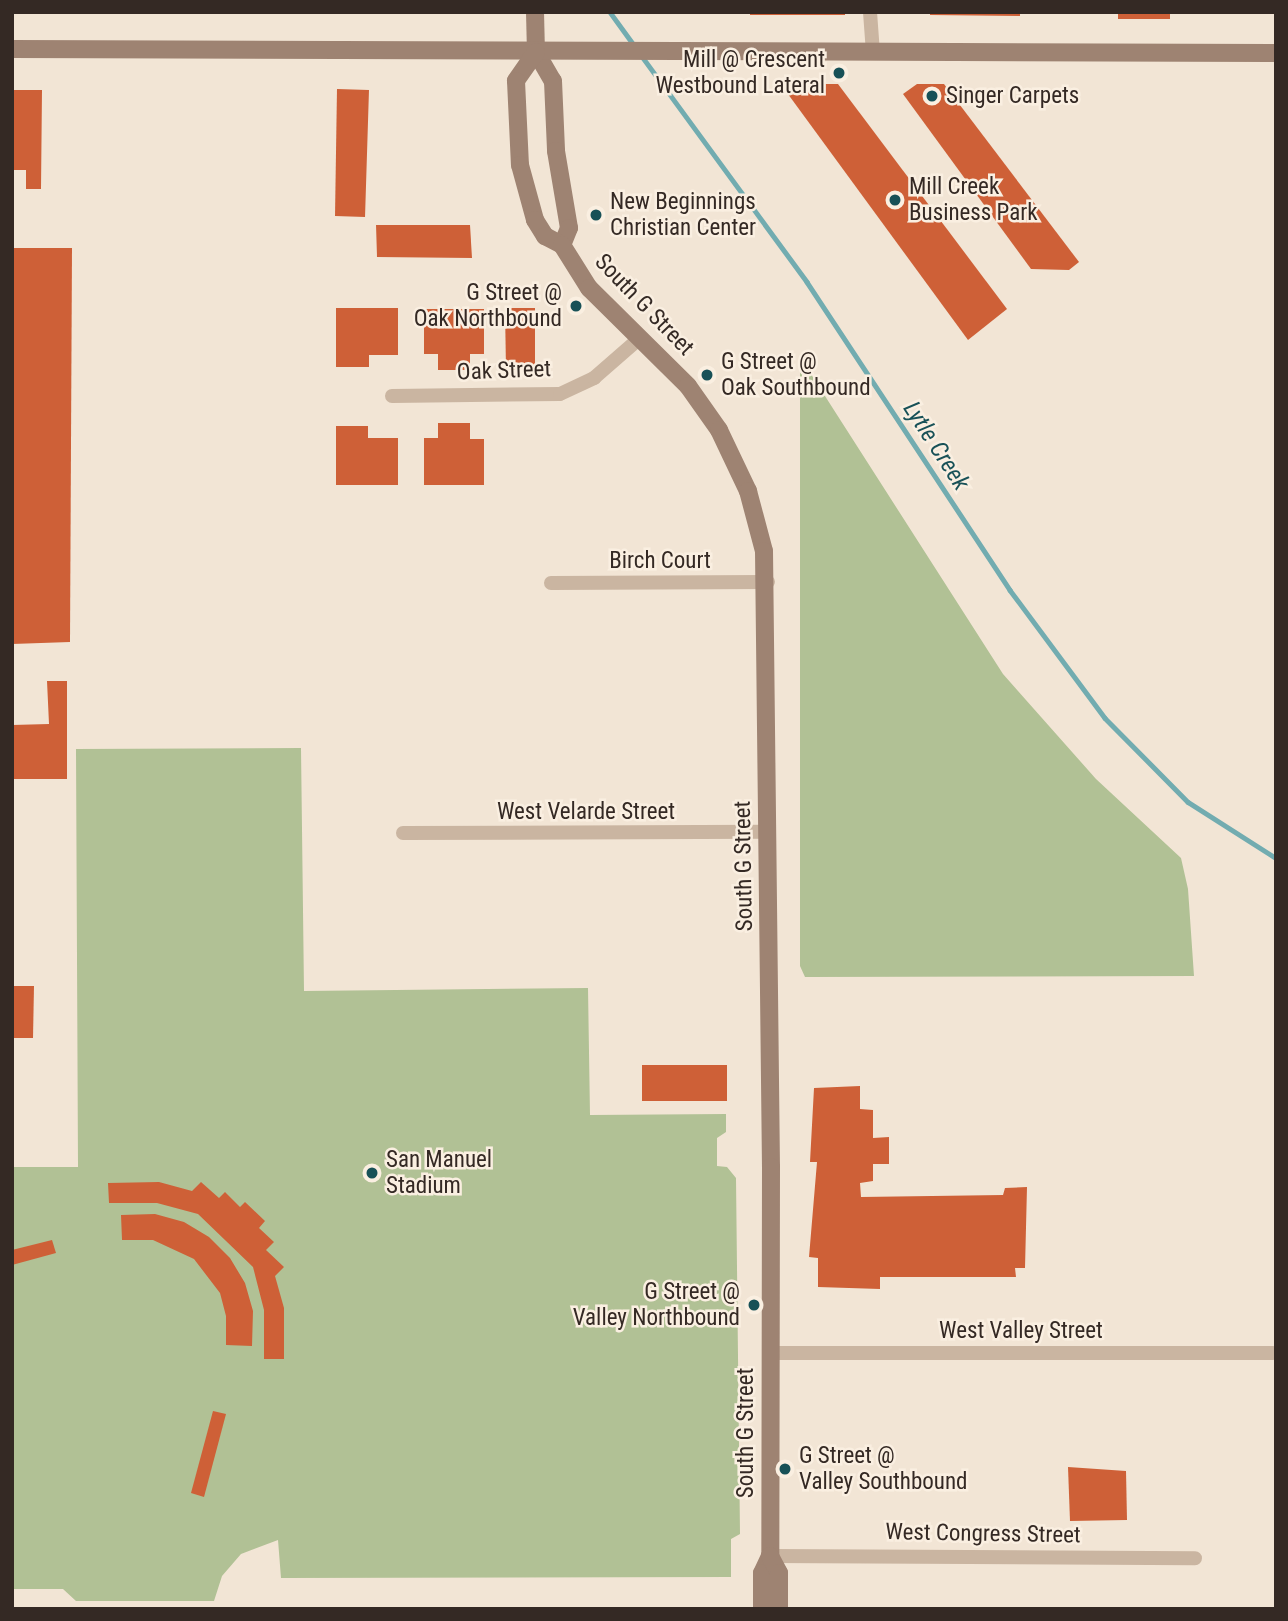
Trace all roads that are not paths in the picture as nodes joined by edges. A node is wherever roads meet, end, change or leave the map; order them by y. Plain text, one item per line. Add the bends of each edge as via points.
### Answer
1 (535, 12) edge
2 (870, 12) edge
3 (12, 49) edge
4 (536, 52) junction
5 (873, 53) junction
6 (1276, 53) edge
7 (562, 245) junction
8 (641, 337) junction
9 (392, 396) dead end
10 (768, 582) junction
11 (551, 583) dead end
12 (767, 832) junction
13 (404, 833) dead end
14 (770, 1353) junction
15 (1273, 1353) dead end
16 (770, 1556) junction
17 (1195, 1559) dead end
18 (762, 1609) edge
19 (779, 1609) edge

1 - 4 main road
2 - 5 street
3 - 4 main road
4 - 5 main road
4 - 7 main road via 554,81 556,151 569,229
4 - 7 main road, South G Street via 516,81 520,165 535,220 544,236
5 - 6 main road
7 - 8 main road, South G Street via 589,288
8 - 9 street, Oak Street via 594,378 559,394
8 - 10 main road, South G Street via 688,386 724,440 759,524
10 - 11 street, Birch Court
10 - 12 main road, South G Street
12 - 13 street, West Velarde Street
12 - 14 main road, South G Street
14 - 15 street, West Valley Street
14 - 16 main road, South G Street
16 - 17 street, West Congress Street
16 - 18 main road, South G Street via 762,1573
16 - 19 main road, South G Street via 779,1573

